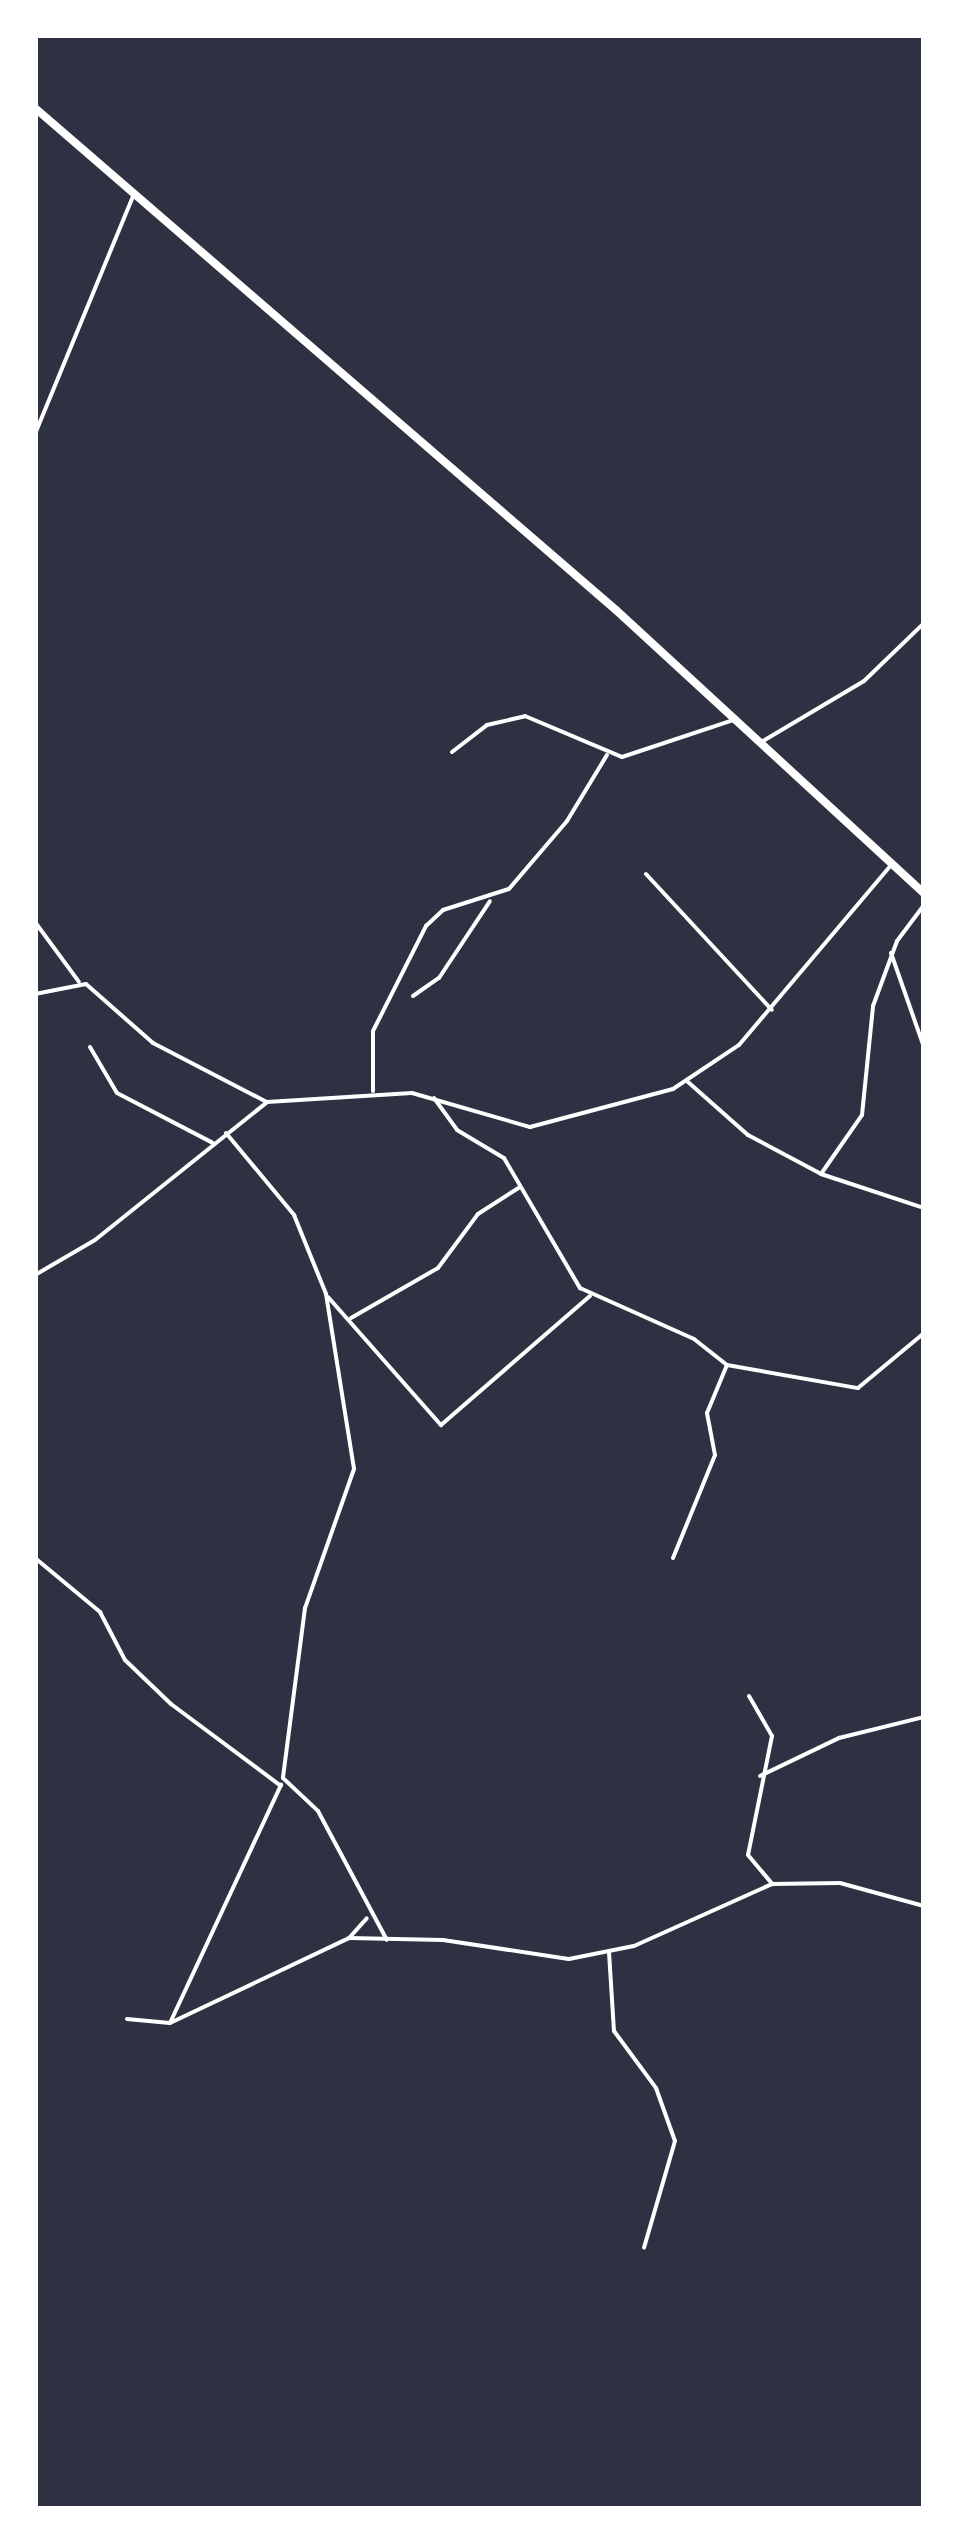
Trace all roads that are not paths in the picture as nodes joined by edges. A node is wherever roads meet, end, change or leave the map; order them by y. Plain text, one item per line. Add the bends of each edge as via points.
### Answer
1 (35, 108) edge
2 (134, 192) junction
3 (35, 434) edge
4 (924, 623) edge
5 (737, 718) junction
6 (764, 741) junction
7 (452, 752) dead end
8 (606, 755) junction
9 (893, 863) junction
10 (646, 874) dead end
11 (924, 893) edge
12 (490, 901) junction
13 (924, 906) edge
14 (35, 922) edge
15 (891, 953) junction
16 (80, 983) junction
17 (35, 994) edge
18 (413, 996) dead end
19 (772, 1010) junction
20 (90, 1047) dead end
21 (924, 1047) edge
22 (688, 1082) junction
23 (373, 1091) junction
24 (434, 1098) junction
25 (267, 1102) junction
26 (226, 1133) junction
27 (213, 1143) junction
28 (820, 1174) junction
29 (520, 1186) junction
30 (924, 1208) edge
31 (35, 1275) edge
32 (326, 1294) junction
33 (590, 1296) junction
34 (350, 1318) junction
35 (924, 1332) edge
36 (727, 1365) junction
37 (35, 1558) edge
38 (673, 1558) dead end
39 (749, 1696) dead end
40 (924, 1717) edge
41 (760, 1776) junction
42 (282, 1784) junction
43 (772, 1884) junction
44 (924, 1906) edge
45 (368, 1918) junction
46 (349, 1938) junction
47 (387, 1940) junction
48 (609, 1952) junction
49 (128, 2020) dead end
50 (170, 2023) junction
51 (644, 2248) dead end

1 - 2 highway
2 - 3 street
2 - 5 highway
4 - 6 street via 864,681
5 - 6 highway
5 - 8 street via 648,755
6 - 9 highway
7 - 8 street via 487,725 525,716
8 - 12 street via 567,821
9 - 11 highway
9 - 19 street
10 - 19 street
12 - 18 street via 439,978
12 - 23 street via 442,910 426,926 373,1031
13 - 15 street
14 - 16 street
15 - 21 street
15 - 28 street via 863,1052 862,1115
16 - 17 street
16 - 25 street via 153,1043
19 - 22 street
20 - 27 street via 117,1093
22 - 24 street via 621,1108 530,1127
22 - 28 street via 724,1120
23 - 24 street
23 - 25 street
24 - 29 street via 458,1130 504,1158
25 - 26 street
26 - 27 street
26 - 32 street via 294,1216
27 - 31 street via 95,1240
28 - 30 street
29 - 33 street
29 - 34 street via 478,1214 438,1268
32 - 34 street
32 - 42 street via 354,1470 305,1608
33 - 34 street via 442,1426
33 - 36 street via 694,1339
35 - 36 street via 858,1388
36 - 38 street via 707,1413 715,1455
37 - 42 street via 100,1612 125,1660 170,1704
39 - 41 street via 771,1728
40 - 41 street via 839,1738
41 - 43 street via 748,1855
42 - 45 street via 318,1811
42 - 50 street
43 - 44 street via 840,1883
43 - 48 street
45 - 46 street
45 - 47 street
46 - 47 street
46 - 50 street
47 - 48 street via 465,1942 541,1959
48 - 51 street via 614,2031 656,2088 675,2141
49 - 50 street

